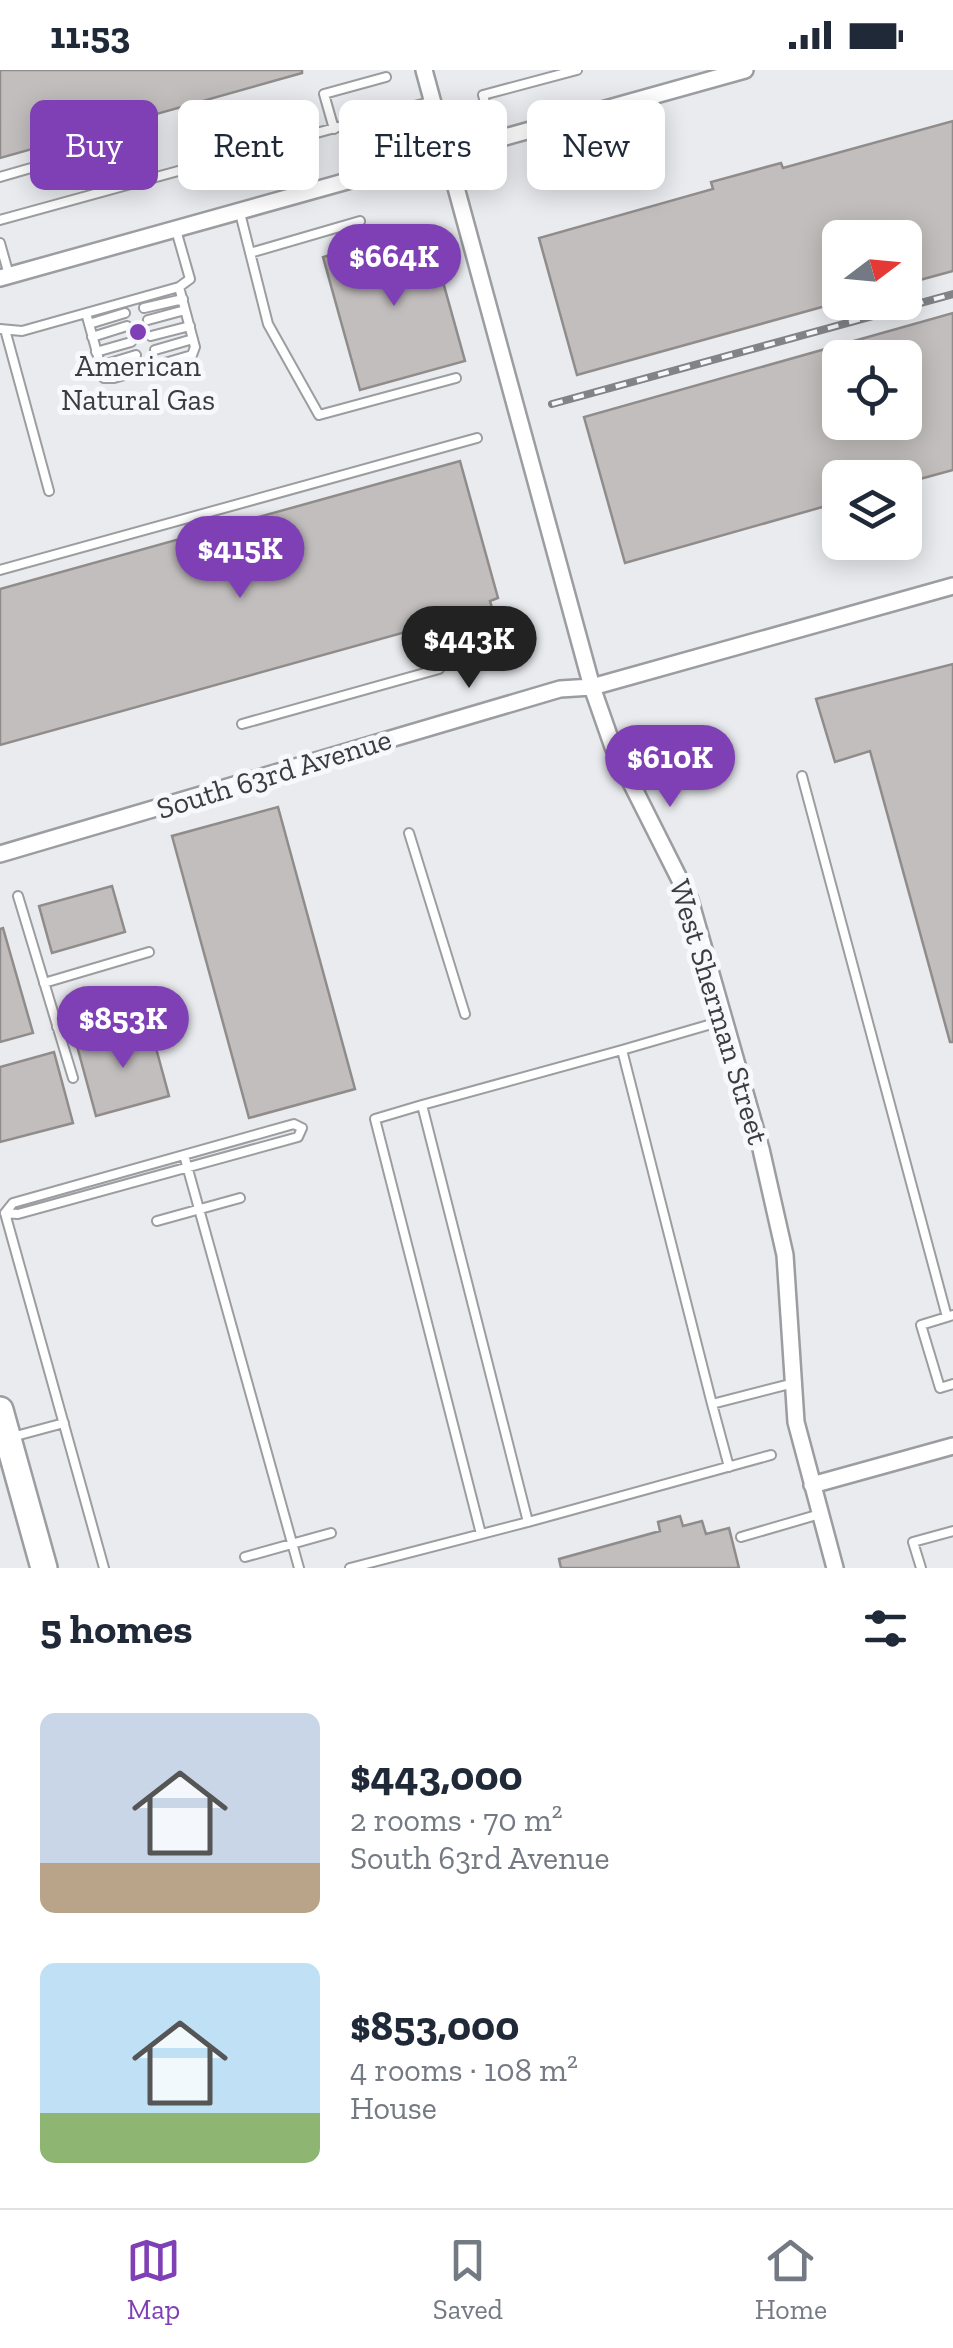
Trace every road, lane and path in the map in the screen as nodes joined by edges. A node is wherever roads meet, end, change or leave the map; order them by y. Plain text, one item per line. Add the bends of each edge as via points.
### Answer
1 (424, 70) edge
2 (577, 70) edge
3 (677, 70) edge
4 (745, 70) edge
5 (386, 77) dead end
6 (682, 87) junction
7 (432, 100) edge
8 (484, 100) edge
9 (339, 127) edge
10 (334, 128) junction
11 (507, 135) edge
12 (30, 168) edge
13 (0, 177) edge
14 (339, 182) edge
15 (455, 190) edge
16 (239, 211) junction
17 (0, 220) edge
18 (360, 221) dead end
19 (175, 228) junction
20 (0, 243) edge
21 (250, 253) junction
22 (4, 276) edge
23 (179, 287) junction
24 (182, 298) junction
25 (144, 308) dead end
26 (186, 310) junction
27 (86, 313) junction
28 (125, 313) dead end
29 (148, 320) dead end
30 (89, 324) junction
31 (127, 326) dead end
32 (190, 326) junction
33 (3, 331) edge
34 (151, 336) dead end
35 (92, 337) junction
36 (193, 338) junction
37 (131, 342) dead end
38 (155, 350) dead end
39 (96, 352) junction
40 (136, 355) dead end
41 (100, 366) junction
42 (456, 378) dead end
43 (477, 438) dead end
44 (49, 491) dead end
45 (0, 570) edge
46 (953, 586) edge
47 (439, 669) dead end
48 (592, 687) junction
49 (242, 724) dead end
50 (802, 776) dead end
51 (408, 833) dead end
52 (0, 854) edge
53 (18, 896) dead end
54 (149, 952) dead end
55 (44, 982) junction
56 (161, 995) dead end
57 (465, 1014) dead end
58 (724, 1020) junction
59 (58, 1026) junction
60 (622, 1050) junction
61 (73, 1078) dead end
62 (422, 1105) junction
63 (184, 1155) junction
64 (188, 1168) junction
65 (240, 1198) dead end
66 (199, 1209) junction
67 (5, 1214) junction
68 (156, 1221) dead end
69 (950, 1316) edge
70 (790, 1384) junction
71 (953, 1384) edge
72 (712, 1404) junction
73 (0, 1410) edge
74 (64, 1423) junction
75 (8, 1438) junction
76 (953, 1446) edge
77 (771, 1456) dead end
78 (729, 1467) junction
79 (812, 1485) junction
80 (820, 1514) junction
81 (528, 1522) junction
82 (953, 1531) edge
83 (331, 1533) dead end
84 (481, 1534) junction
85 (741, 1537) dead end
86 (292, 1544) junction
87 (245, 1556) dead end
88 (44, 1568) edge
89 (104, 1568) edge
90 (299, 1568) edge
91 (350, 1568) edge
92 (835, 1568) edge
93 (920, 1568) edge

1 - 7 street, West Sherman Street
2 - 8 lane via 483,95
3 - 6 street
4 - 6 street
5 - 10 lane via 324,94
6 - 11 street
9 - 10 lane
10 - 17 lane
12 - 13 lane
14 - 16 street
15 - 48 street, West Sherman Street
16 - 19 street
16 - 21 lane
18 - 21 lane
19 - 22 street
19 - 23 lane via 190,279
20 - 22 lane
21 - 42 lane via 268,324 319,414
23 - 24 lane
23 - 27 lane
24 - 25 lane
24 - 26 lane
26 - 29 lane
26 - 32 lane
27 - 30 lane
27 - 33 lane
28 - 30 lane
30 - 35 lane
31 - 35 lane
32 - 34 lane
32 - 36 lane
33 - 44 lane
35 - 39 lane
36 - 38 lane
36 - 41 lane via 192,355 130,374 104,378
37 - 39 lane
39 - 41 lane
40 - 41 lane
43 - 45 lane
46 - 48 street, South 63rd Avenue
47 - 49 lane
48 - 52 street, South 63rd Avenue via 560,689
48 - 58 street, West Sherman Street via 626,776 690,900
50 - 69 lane
51 - 57 lane
53 - 55 lane
54 - 55 lane
55 - 59 lane
56 - 59 lane
58 - 60 lane
58 - 70 street, West Sherman Street via 785,1255
59 - 61 lane
60 - 62 lane
60 - 72 lane
62 - 81 lane
62 - 84 lane via 376,1118
63 - 64 lane
63 - 64 lane via 294,1124 302,1128 298,1137
63 - 67 lane via 13,1203
64 - 66 lane
64 - 67 lane
65 - 66 lane
66 - 68 lane
66 - 86 lane
67 - 74 lane
69 - 71 lane via 921,1325 940,1388
70 - 72 lane
70 - 79 street, West Sherman Street
72 - 78 lane
73 - 75 main road
74 - 75 lane
74 - 89 lane
75 - 88 main road
76 - 79 street
77 - 78 lane
78 - 81 lane
79 - 80 street, West Sherman Street
80 - 85 lane
80 - 92 street, West Sherman Street
81 - 84 lane
82 - 93 lane via 913,1542
83 - 86 lane
84 - 91 lane
86 - 87 lane
86 - 90 lane

